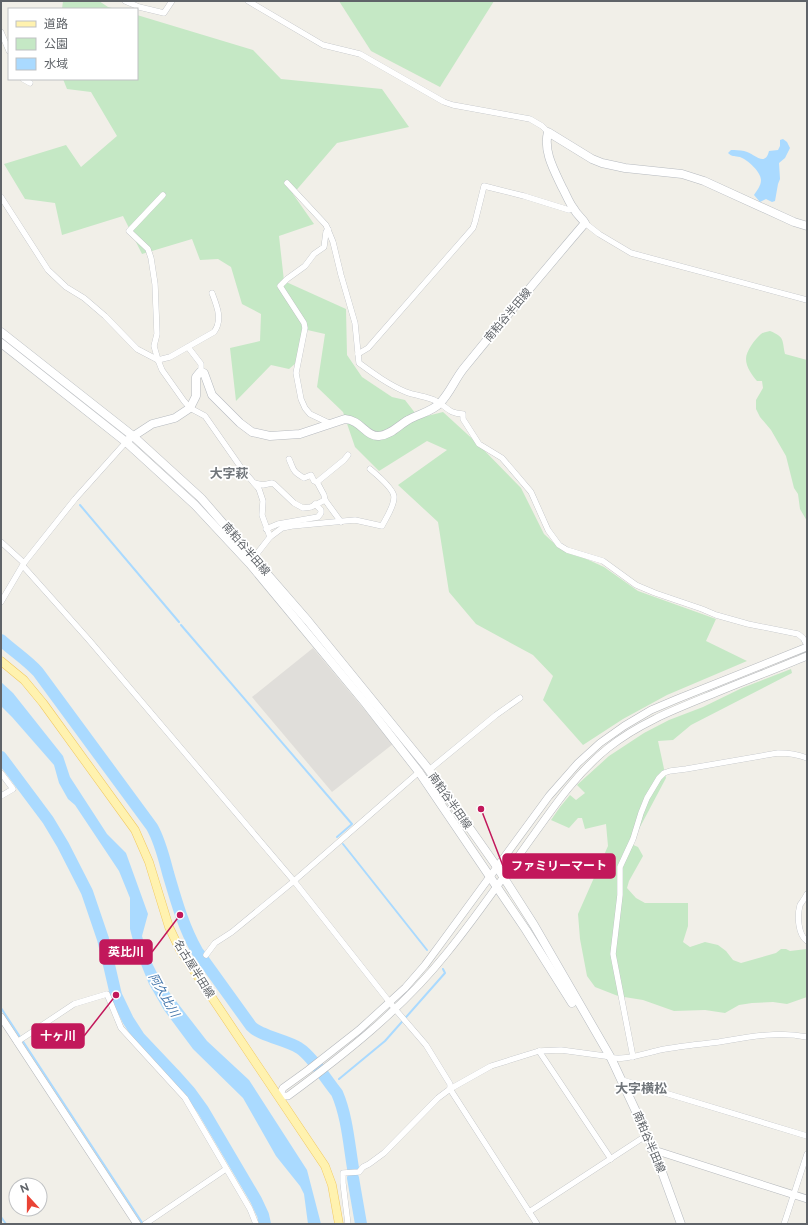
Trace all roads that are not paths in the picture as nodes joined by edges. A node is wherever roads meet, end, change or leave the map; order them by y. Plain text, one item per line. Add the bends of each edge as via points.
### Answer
1 (125, 1) edge
2 (172, 1) edge
3 (248, 1) edge
4 (1, 32) edge
5 (8, 50) edge
6 (25, 80) edge
7 (30, 83) dead end
8 (548, 132) junction
9 (287, 184) dead end
10 (163, 195) dead end
11 (1, 197) edge
12 (573, 208) junction
13 (585, 224) junction
14 (807, 226) edge
15 (328, 229) junction
16 (212, 293) dead end
17 (807, 300) edge
18 (1, 332) edge
19 (1, 343) edge
20 (188, 347) junction
21 (358, 354) junction
22 (158, 360) junction
23 (201, 372) junction
24 (440, 404) junction
25 (190, 408) junction
26 (331, 424) junction
27 (133, 436) junction
28 (126, 442) junction
29 (348, 455) dead end
30 (289, 459) dead end
31 (370, 469) dead end
32 (254, 482) junction
33 (317, 482) junction
34 (325, 500) junction
35 (315, 504) junction
36 (341, 522) junction
37 (266, 529) junction
38 (270, 537) junction
39 (1, 542) edge
40 (252, 561) junction
41 (23, 564) junction
42 (1, 602) edge
43 (807, 646) edge
44 (807, 656) edge
45 (1, 661) edge
46 (520, 698) dead end
47 (807, 758) edge
48 (429, 770) junction
49 (419, 772) junction
50 (1, 774) edge
51 (1, 796) edge
52 (497, 868) junction
53 (503, 877) junction
54 (491, 878) junction
55 (294, 881) junction
56 (496, 886) junction
57 (807, 894) edge
58 (807, 941) edge
59 (206, 955) dead end
60 (390, 1002) junction
61 (394, 1009) junction
62 (1, 1017) edge
63 (807, 1037) edge
64 (17, 1042) junction
65 (539, 1051) junction
66 (608, 1057) junction
67 (633, 1057) junction
68 (622, 1080) junction
69 (450, 1089) junction
70 (279, 1096) junction
71 (807, 1136) edge
72 (644, 1137) junction
73 (652, 1149) junction
74 (807, 1154) edge
75 (611, 1159) junction
76 (226, 1169) junction
77 (793, 1195) junction
78 (807, 1200) edge
79 (529, 1212) junction
80 (137, 1224) edge
81 (145, 1224) edge
82 (256, 1224) edge
83 (339, 1224) edge
84 (348, 1224) edge
85 (537, 1224) edge
86 (676, 1224) edge
87 (681, 1224) edge
88 (784, 1224) edge

1 - 2 street via 164,13
3 - 8 street via 323,45 360,54 453,106 530,119
4 - 5 street
6 - 7 street
8 - 12 main road via 546,138 549,158
8 - 14 main road via 602,163 682,174
9 - 15 street
10 - 22 street via 129,231 148,249 151,258 157,334 154,346
11 - 22 street via 48,270 105,316 137,349
12 - 13 main road
12 - 21 street via 569,210 484,186 472,228 368,348
13 - 17 street via 631,253
13 - 24 main road, 南粕谷半田線 via 458,375
15 - 21 street via 355,323
15 - 26 street via 324,247 280,286 306,328 296,374 301,399 310,414
16 - 20 street via 218,311 218,327
18 - 27 main road, 南粕谷半田線
19 - 28 main road, 南粕谷半田線
20 - 22 street via 170,357
20 - 23 street via 201,364
21 - 24 street via 359,363 381,379 401,390
22 - 25 street via 174,388
23 - 25 main road via 196,377 196,396
23 - 26 main road, 南粕谷半田線 via 204,373 212,395 252,432 270,436 300,434
24 - 26 main road, 南粕谷半田線 via 380,436 371,434 351,420
24 - 43 street via 449,411 463,414 463,419 475,439 502,458 531,492 548,530 567,550 603,561 636,585 655,594 748,624 798,634
25 - 27 main road via 175,418 152,424
25 - 32 street via 204,416
27 - 28 main road
27 - 40 main road, 南粕谷半田線 via 201,498
28 - 40 main road, 南粕谷半田線 via 195,504
28 - 41 street via 75,499
29 - 33 street
30 - 33 street via 292,469 298,475 304,478 311,475
31 - 36 street via 378,475 394,497 382,526 360,520
32 - 35 street via 262,485 274,484 303,508
32 - 37 street via 262,495 262,515
33 - 34 street
34 - 35 street
34 - 36 street
35 - 37 street via 321,510 318,517 278,524
36 - 38 street via 286,527
37 - 38 street
38 - 40 street
39 - 41 street
40 - 48 main road, 南粕谷半田線 via 357,680
40 - 49 main road, 南粕谷半田線
41 - 42 street
41 - 55 street
43 - 52 street via 677,698 624,726 578,763 549,796
44 - 53 street via 664,714 609,747 582,771 564,792
45 - 70 main road, 名古屋半田線 via 24,680 43,703 135,830 149,862 169,927 180,950
46 - 48 street
47 - 67 street via 798,754 778,753 670,771 664,773 654,787 620,867 620,895 612,954
48 - 52 main road, 南粕谷半田線
49 - 54 main road, 南粕谷半田線
49 - 55 street
50 - 51 street via 13,789
52 - 53 main road, 南粕谷半田線
52 - 54 street
53 - 56 street
53 - 66 main road, 南粕谷半田線 via 534,925
54 - 56 main road, 南粕谷半田線
54 - 60 street via 425,965
55 - 59 street via 215,943
55 - 60 street
56 - 61 street via 439,964
56 - 66 main road, 南粕谷半田線
57 - 58 street via 800,905 799,924 801,935
60 - 61 street
60 - 70 street via 359,1030 283,1088
61 - 69 street via 426,1045 450,1084
61 - 70 street via 329,1066 288,1096
62 - 64 street
63 - 67 street via 765,1035 691,1045
64 - 76 street via 74,1004 106,994 121,1028 185,1098
64 - 80 street
65 - 66 street via 561,1050
65 - 69 street via 491,1066
65 - 75 street
66 - 67 street
66 - 68 main road, 南粕谷半田線
66 - 72 main road, 南粕谷半田線
68 - 71 street
68 - 73 main road, 南粕谷半田線
69 - 79 street
69 - 84 street via 384,1153 363,1166 360,1172 343,1173
70 - 83 main road, 名古屋半田線 via 326,1166
72 - 73 main road, 南粕谷半田線
72 - 75 street
73 - 77 street
73 - 86 main road, 南粕谷半田線
73 - 87 main road, 南粕谷半田線
74 - 77 street
75 - 79 street
76 - 81 street
76 - 82 street
77 - 78 street
77 - 88 street
79 - 85 street

